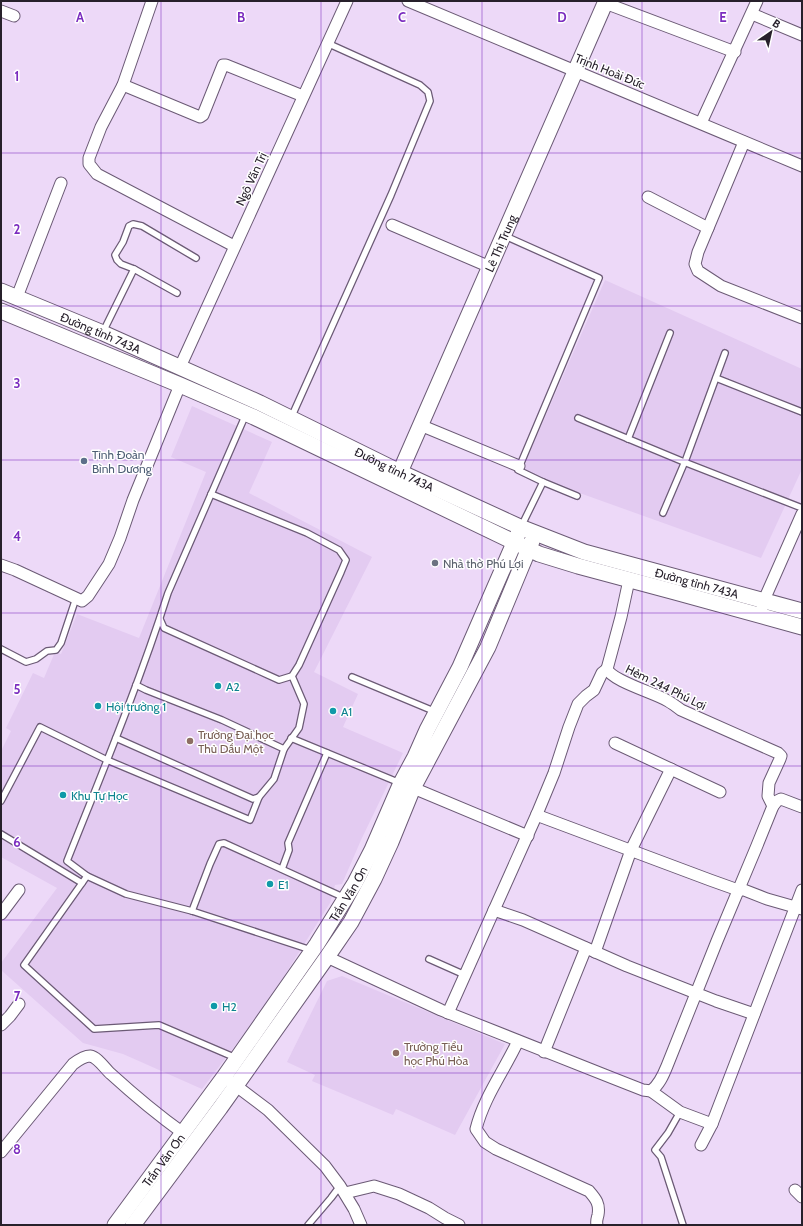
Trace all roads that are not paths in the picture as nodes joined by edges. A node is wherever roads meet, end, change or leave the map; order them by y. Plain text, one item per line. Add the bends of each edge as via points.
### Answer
1 (152, 1) edge
2 (347, 1) edge
3 (408, 1) edge
4 (757, 1) edge
5 (606, 2) edge
6 (1, 11) edge
7 (752, 14) junction
8 (14, 16) dead end
9 (802, 35) edge
10 (327, 43) junction
11 (735, 52) junction
12 (575, 70) junction
13 (123, 85) junction
14 (303, 96) junction
15 (701, 123) junction
16 (744, 142) junction
17 (802, 166) edge
18 (61, 183) dead end
19 (648, 197) dead end
20 (392, 225) dead end
21 (708, 228) junction
22 (503, 236) junction
23 (234, 246) junction
24 (196, 258) dead end
25 (490, 267) junction
26 (134, 269) junction
27 (1, 291) edge
28 (177, 293) dead end
29 (17, 298) junction
30 (1, 311) edge
31 (802, 318) edge
32 (103, 333) junction
33 (670, 333) dead end
34 (725, 353) dead end
35 (180, 367) junction
36 (716, 378) junction
37 (180, 385) junction
38 (802, 412) edge
39 (246, 414) junction
40 (291, 418) junction
41 (578, 418) dead end
42 (420, 425) junction
43 (628, 439) junction
44 (684, 462) junction
45 (519, 466) junction
46 (397, 478) junction
47 (543, 482) junction
48 (211, 494) junction
49 (577, 496) dead end
50 (802, 508) edge
51 (663, 514) dead end
52 (802, 514) edge
53 (520, 528) junction
54 (535, 533) junction
55 (514, 543) junction
56 (528, 549) junction
57 (1, 565) edge
58 (630, 580) junction
59 (76, 598) junction
60 (764, 600) junction
61 (802, 611) edge
62 (760, 616) junction
63 (160, 619) junction
64 (802, 627) edge
65 (1, 650) edge
66 (607, 669) junction
67 (292, 676) junction
68 (352, 677) dead end
69 (136, 685) junction
70 (437, 712) junction
71 (116, 738) junction
72 (291, 738) junction
73 (615, 743) dead end
74 (284, 749) junction
75 (327, 753) junction
76 (107, 760) junction
77 (671, 769) junction
78 (407, 786) junction
79 (720, 792) dead end
80 (259, 797) junction
81 (1, 800) edge
82 (773, 806) junction
83 (802, 807) edge
84 (537, 814) junction
85 (1, 834) edge
86 (528, 836) junction
87 (631, 850) junction
88 (282, 869) junction
89 (87, 876) junction
90 (82, 883) junction
91 (20, 890) dead end
92 (738, 890) junction
93 (802, 890) edge
94 (345, 898) junction
95 (799, 908) edge
96 (494, 910) junction
97 (192, 911) junction
98 (1, 914) edge
99 (313, 950) junction
100 (590, 950) junction
101 (327, 957) junction
102 (429, 959) dead end
103 (465, 975) junction
104 (696, 992) junction
105 (19, 1004) dead end
106 (448, 1013) junction
107 (754, 1014) junction
108 (1, 1025) edge
109 (518, 1041) junction
110 (544, 1052) junction
111 (236, 1059) junction
112 (229, 1081) junction
113 (651, 1091) junction
114 (680, 1112) junction
115 (712, 1124) junction
116 (183, 1133) junction
117 (701, 1145) dead end
118 (1, 1152) edge
119 (342, 1190) junction
120 (116, 1225) edge
121 (133, 1225) edge
122 (308, 1225) edge
123 (361, 1225) edge
124 (459, 1225) edge
125 (597, 1225) edge
126 (682, 1225) edge

1 - 13 street
2 - 10 street, Ngô Văn Trị
3 - 12 street, Trịnh Hoài Đức
4 - 7 street
5 - 11 street
5 - 12 street, Lê Thị Trung
6 - 8 street
7 - 9 street
7 - 11 street
10 - 14 street, Ngô Văn Trị
10 - 40 lane via 420,85 428,92 430,101 391,195
11 - 15 street
12 - 15 street, Trịnh Hoài Đức
12 - 22 street, Lê Thị Trung
13 - 14 street via 200,117 223,65
13 - 23 street via 101,127 89,164 97,174
14 - 23 street, Ngô Văn Trị
15 - 16 street, Trịnh Hoài Đức
16 - 17 street, Trịnh Hoài Đức
16 - 21 street
18 - 29 street
19 - 21 street
20 - 25 street
21 - 31 street via 694,264 698,271 721,286
22 - 25 street, Lê Thị Trung
22 - 45 lane via 599,278
23 - 35 street, Ngô Văn Trị
24 - 26 lane via 142,226 133,224 129,226 115,255 121,264
25 - 42 street, Lê Thị Trung
26 - 28 lane
26 - 32 lane
27 - 29 street, Đường tỉnh 743A
29 - 32 street, Đường tỉnh 743A
30 - 37 street, Đường tỉnh 743A
32 - 35 street, Đường tỉnh 743A
33 - 43 lane
34 - 36 lane
35 - 40 street, Đường tỉnh 743A
36 - 38 lane
36 - 44 lane
37 - 39 street, Đường tỉnh 743A
37 - 59 street via 109,564 88,596 82,601
39 - 46 street, Đường tỉnh 743A
39 - 48 lane
40 - 46 street, Đường tỉnh 743A
41 - 43 lane
42 - 45 street
42 - 46 street, Lê Thị Trung
43 - 44 lane
44 - 50 lane
44 - 51 lane
45 - 47 lane via 518,470
46 - 53 street, Đường tỉnh 743A
46 - 55 street, Đường tỉnh 743A
47 - 49 lane
47 - 53 lane
48 - 63 lane via 168,593
48 - 67 lane via 307,533 339,550 346,560
52 - 60 street
53 - 54 street, Đường tỉnh 743A
53 - 55 street, Trần Văn Ơn
54 - 56 street, Trần Văn Ơn
54 - 60 street, Đường tỉnh 743A via 584,552
55 - 56 street, Đường tỉnh 743A
55 - 70 street, Trần Văn Ơn via 460,667
56 - 58 street, Đường tỉnh 743A
56 - 78 street, Trần Văn Ơn via 488,647
57 - 59 street
58 - 62 street, Đường tỉnh 743A
58 - 66 street, Hẻm 244 Phú Lợi
59 - 65 lane via 61,643 56,650 47,651 26,662
60 - 61 street, Đường tỉnh 743A
60 - 62 street
62 - 64 street, Đường tỉnh 743A
63 - 67 lane via 164,628 279,680
63 - 69 lane
66 - 82 street, Hẻm 244 Phú Lợi via 618,678 668,701 681,710 778,753 780,759 769,783 768,796
66 - 84 street via 602,673 594,690 578,704
67 - 72 lane via 304,704 299,728
68 - 70 lane
69 - 71 lane
69 - 74 lane via 222,720
70 - 78 street, Trần Văn Ơn via 415,757
71 - 76 lane
71 - 80 lane via 253,799
72 - 74 lane
72 - 75 lane
73 - 77 street
74 - 80 lane via 274,779
75 - 78 lane
75 - 88 lane via 288,842 289,850
76 - 80 lane via 250,820
76 - 81 lane via 40,727
76 - 89 lane via 67,861
77 - 79 street
77 - 87 street
78 - 86 street
78 - 94 street, Trần Văn Ơn
78 - 101 street, Trần Văn Ơn via 394,836 374,879
82 - 83 street via 781,799
82 - 92 street
84 - 86 street
84 - 87 street
85 - 90 lane
86 - 96 street
87 - 92 street
87 - 100 street
88 - 94 lane
88 - 97 lane via 235,848 219,844
89 - 90 lane
89 - 97 lane via 126,894
90 - 111 lane via 24,965 94,1030 159,1025
91 - 98 street
92 - 95 street
92 - 104 street
93 - 95 street
94 - 99 street, Trần Văn Ơn
95 - 107 street
96 - 100 street
96 - 103 street
97 - 99 lane
99 - 111 street, Trần Văn Ơn
100 - 104 street
100 - 110 street
101 - 106 street
101 - 112 street, Trần Văn Ơn
102 - 103 lane
103 - 106 street
104 - 107 street
104 - 113 street via 661,1080
105 - 108 street
106 - 109 street
107 - 115 street
109 - 110 street
109 - 125 street via 482,1108 476,1129 485,1142 496,1149 589,1191 598,1201
110 - 113 street
111 - 112 street, Trần Văn Ơn
112 - 116 street, Trần Văn Ơn
112 - 119 street via 268,1110 297,1137 325,1166
112 - 121 street, Trần Văn Ơn via 220,1108
113 - 114 street
114 - 115 street
114 - 126 lane via 655,1150 661,1157
115 - 117 street
116 - 118 street via 162,1119 90,1056 73,1064
116 - 120 street, Trần Văn Ơn
119 - 122 lane
119 - 123 street
119 - 124 street via 374,1186 430,1208

